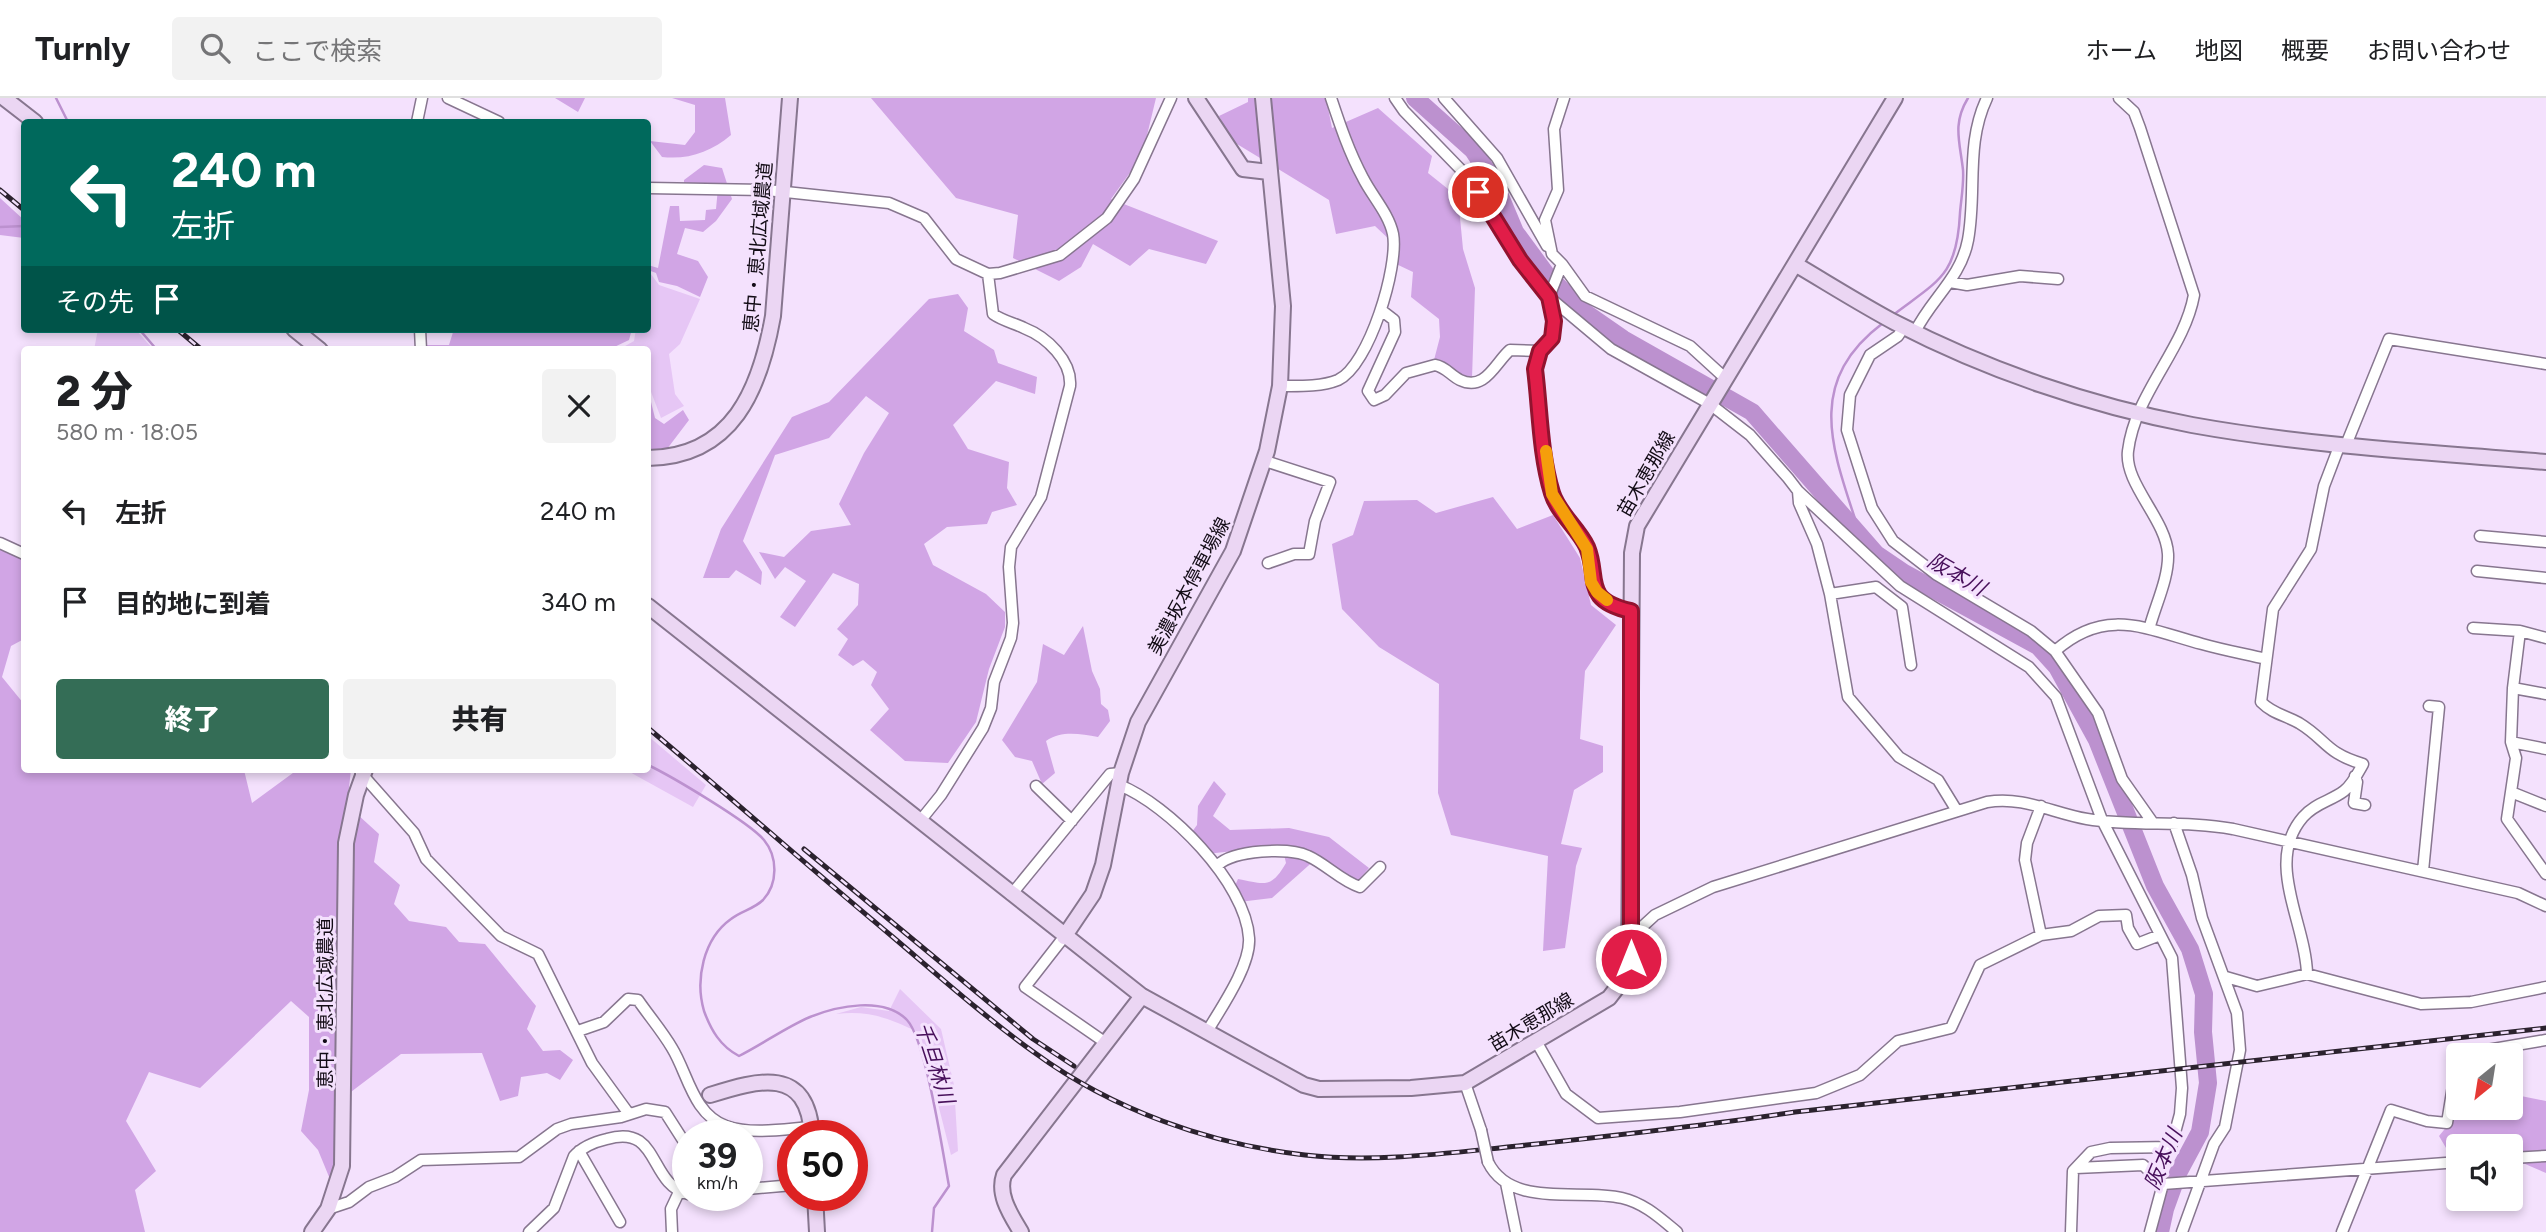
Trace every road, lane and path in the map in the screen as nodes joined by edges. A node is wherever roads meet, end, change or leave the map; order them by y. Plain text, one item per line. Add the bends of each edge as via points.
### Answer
1 (4, 98) edge
2 (422, 98) edge
3 (448, 98) edge
4 (790, 98) edge
5 (1171, 98) edge
6 (1196, 98) edge
7 (1263, 98) edge
8 (1331, 98) edge
9 (1395, 98) edge
10 (1444, 98) edge
11 (1564, 98) edge
12 (1895, 98) edge
13 (1987, 98) edge
14 (2119, 98) edge
15 (31, 119) edge
16 (418, 119) edge
17 (493, 119) edge
18 (1269, 173) junction
19 (651, 188) edge
20 (782, 192) junction
21 (1552, 254) junction
22 (1796, 264) junction
23 (1560, 266) junction
24 (988, 274) junction
25 (2058, 279) dead end
26 (1950, 282) junction
27 (1549, 297) junction
28 (1381, 310) junction
29 (1905, 328) junction
30 (299, 333) edge
31 (315, 346) edge
32 (1540, 351) junction
33 (2546, 364) edge
34 (1724, 379) junction
35 (1280, 386) junction
36 (1712, 401) junction
37 (2139, 412) junction
38 (2343, 444) junction
39 (651, 457) edge
40 (1265, 460) junction
41 (2546, 462) edge
42 (1798, 491) junction
43 (2480, 536) dead end
44 (2546, 542) edge
45 (0, 543) edge
46 (21, 553) edge
47 (1268, 563) dead end
48 (2477, 571) dead end
49 (2546, 578) edge
50 (1830, 594) junction
51 (651, 608) edge
52 (1631, 611) junction
53 (2150, 626) junction
54 (2473, 628) dead end
55 (2520, 632) junction
56 (2546, 638) edge
57 (2055, 651) junction
58 (2266, 659) junction
59 (1911, 665) dead end
60 (2513, 688) junction
61 (2546, 694) edge
62 (2429, 706) dead end
63 (2511, 742) junction
64 (2546, 749) edge
65 (362, 773) edge
66 (364, 773) edge
67 (2355, 776) junction
68 (1120, 779) junction
69 (1036, 786) dead end
70 (2511, 792) junction
71 (2041, 806) junction
72 (2365, 806) dead end
73 (2546, 806) edge
74 (1957, 811) junction
75 (2106, 820) junction
76 (920, 821) junction
77 (1072, 821) junction
78 (2148, 823) junction
79 (2174, 823) junction
80 (2288, 842) junction
81 (1218, 865) junction
82 (1380, 867) dead end
83 (2423, 871) junction
84 (2546, 874) edge
85 (1011, 895) junction
86 (2546, 906) edge
87 (2041, 935) junction
88 (2160, 935) junction
89 (1064, 937) junction
90 (1631, 937) junction
91 (2307, 974) junction
92 (2226, 977) junction
93 (2546, 987) edge
94 (1142, 996) junction
95 (1208, 1030) junction
96 (578, 1031) junction
97 (2546, 1040) edge
98 (1536, 1041) junction
99 (1106, 1043) junction
100 (1465, 1083) junction
101 (710, 1095) dead end
102 (629, 1114) junction
103 (672, 1120) edge
104 (810, 1120) edge
105 (777, 1130) edge
106 (579, 1151) junction
107 (2546, 1156) edge
108 (2523, 1157) edge
109 (2446, 1163) edge
110 (2076, 1168) junction
111 (2368, 1170) junction
112 (2199, 1182) junction
113 (1506, 1183) junction
114 (2163, 1184) junction
115 (672, 1185) edge
116 (672, 1208) edge
117 (328, 1209) junction
118 (816, 1211) edge
119 (620, 1222) dead end
120 (312, 1232) edge
121 (529, 1232) edge
122 (672, 1232) edge
123 (817, 1232) edge
124 (1021, 1232) edge
125 (1516, 1232) edge
126 (1677, 1232) edge
127 (2071, 1232) edge
128 (2150, 1232) edge
129 (2182, 1232) edge
130 (2342, 1232) edge

1 - 15 main road
2 - 16 street
3 - 17 street
4 - 20 main road, 恵中・恵北広域農道
5 - 24 street via 1134,179 1107,218 1060,255
6 - 18 main road via 1243,169
7 - 18 main road, 美濃坂本停車場線
8 - 28 street via 1355,162 1393,237
9 - 27 street via 1467,176
10 - 21 street via 1497,158
11 - 21 street via 1554,129 1558,190 1545,220
12 - 22 main road, 苗木恵那線
13 - 26 street via 1974,139 1968,241 1961,266
14 - 37 street via 2134,112 2194,295 2190,320
18 - 35 main road, 美濃坂本停車場線 via 1282,269
19 - 20 street
20 - 24 street via 873,200 907,210 930,223 956,259
20 - 39 main road, 恵中・恵北広域農道 via 772,316 764,361 749,396 729,424 705,444 677,456
21 - 23 street
22 - 29 main road
22 - 34 main road, 苗木恵那線
23 - 27 street
23 - 34 street via 1586,296 1690,346
24 - 76 street via 993,314 1035,333 1056,351 1069,369 1070,386 1041,497 1011,547 1013,623 994,682 991,708 942,795
25 - 26 street via 2020,276 1967,285
26 - 29 street
27 - 32 street via 1552,338
27 - 36 street via 1611,349
28 - 32 street via 1394,320 1395,332 1368,391 1374,400 1385,396 1413,370 1436,365 1469,382 1490,374 1510,350
28 - 35 street via 1345,375 1305,386
29 - 37 main road via 2035,381
29 - 57 street via 1870,355 1850,395 1847,430 1872,508 1893,541 1937,575 2032,631
30 - 31 main road
32 - 52 street via 1535,369 1552,494 1587,549 1591,582 1597,592 1618,608
33 - 38 street via 2389,339
34 - 36 main road, 苗木恵那線
35 - 40 main road, 美濃坂本停車場線
36 - 42 street via 1750,435
36 - 52 main road, 苗木恵那線 via 1637,526
37 - 38 main road via 2235,432
37 - 53 street via 2129,464 2164,533 2168,555
38 - 41 main road
38 - 58 street via 2324,486 2311,549 2273,609
40 - 47 street via 1330,482 1309,554
40 - 68 main road, 美濃坂本停車場線 via 1233,551 1147,703
42 - 50 street
42 - 75 street via 1900,586 2039,676 2056,697
43 - 44 street
45 - 46 street
48 - 49 street
50 - 59 street via 1876,587 1902,607
50 - 74 street via 1848,697 1899,757 1938,780
51 - 76 main road
52 - 90 main road, 苗木恵那線
53 - 57 street via 2105,624 2074,635
53 - 58 street
54 - 55 street
55 - 56 street
55 - 60 street
57 - 78 street via 2098,713 2122,779
58 - 67 street via 2261,702 2271,712 2300,724 2339,757 2363,764
60 - 61 street
60 - 63 street
62 - 83 street via 2440,707
63 - 64 street
63 - 70 street via 2516,758
65 - 117 main road, 恵中・恵北広域農道 via 346,843 344,1148 340,1179
66 - 96 street via 414,834 426,859 493,929 538,954
67 - 72 street via 2354,803
67 - 80 street via 2342,792 2311,809
68 - 77 street via 1110,774
68 - 81 street
68 - 89 main road, 美濃坂本停車場線 via 1093,894
69 - 77 street
70 - 73 street
70 - 84 street via 2510,828
71 - 74 street via 2010,799
71 - 75 street
71 - 87 street via 2025,860
74 - 90 street via 1713,887 1655,915
75 - 78 street
75 - 88 street
76 - 85 main road
77 - 85 street
78 - 79 street
79 - 80 street via 2214,826
79 - 92 street via 2202,918
80 - 83 street
80 - 91 street via 2287,884
81 - 82 street via 1246,851 1306,855 1360,887
81 - 95 street via 1233,889 1249,938 1231,990
83 - 86 street via 2518,893
85 - 89 main road
87 - 88 street via 2071,932 2099,916 2126,915 2137,944
87 - 98 street via 1980,965 1951,1028 1898,1041 1860,1075 1816,1093 1598,1118 1566,1094
88 - 110 street via 2172,957 2182,1088 2176,1138 2171,1147 2091,1152
89 - 94 main road
89 - 99 street via 1025,987
90 - 98 main road, 苗木恵那線 via 1629,972 1618,990
91 - 92 street via 2257,986
91 - 93 street via 2421,1004 2471,1002
92 - 112 street via 2238,1013 2238,1070 2225,1127
94 - 95 main road, 苗木恵那線
94 - 99 main road
95 - 100 main road, 苗木恵那線 via 1304,1085 1320,1089
96 - 102 street via 592,1063
96 - 105 street via 604,1022 628,999 638,1000 672,1047 695,1098 715,1121 747,1130
97 - 111 street via 2458,1055 2447,1123 2391,1110
98 - 100 main road, 苗木恵那線
99 - 124 main road via 1004,1175 1003,1196
100 - 113 street, bridge via 1488,1162
101 - 104 main road via 752,1082 778,1082 794,1090 806,1104
102 - 103 street via 660,1110
102 - 117 street via 556,1129 519,1157 421,1160 349,1202
106 - 115 street via 610,1138 630,1137 647,1147 664,1180
106 - 119 street
106 - 121 street via 554,1208
107 - 108 street
109 - 111 street
110 - 114 street via 2143,1165
110 - 127 street
111 - 112 street
111 - 130 street
112 - 114 street
112 - 129 street
113 - 125 street
113 - 126 street via 1521,1191 1624,1198 1639,1203
114 - 128 street
116 - 122 street
117 - 120 main road, 恵中・恵北広域農道
118 - 123 main road

